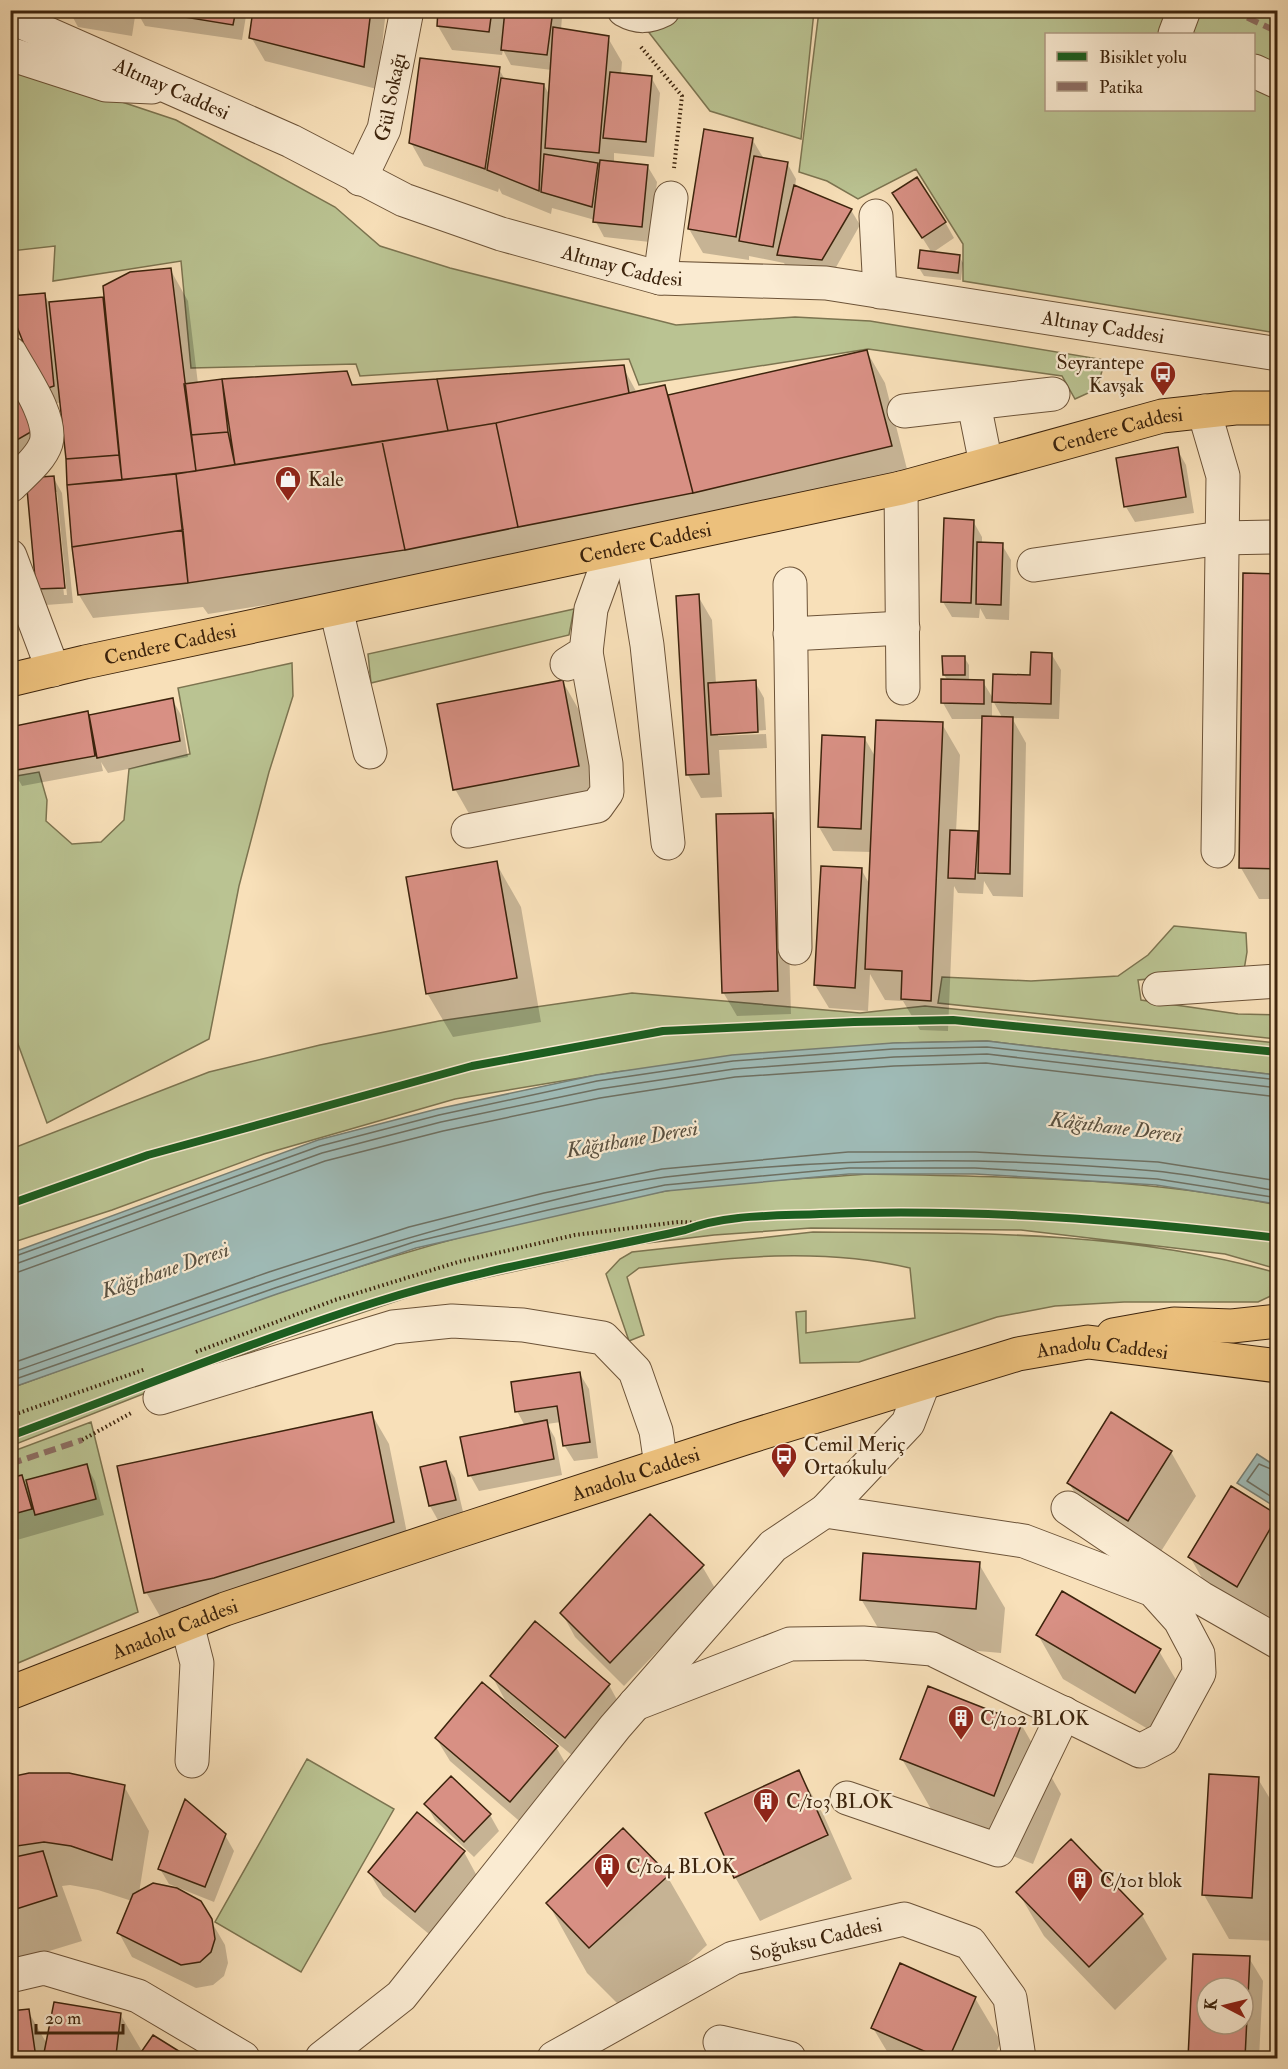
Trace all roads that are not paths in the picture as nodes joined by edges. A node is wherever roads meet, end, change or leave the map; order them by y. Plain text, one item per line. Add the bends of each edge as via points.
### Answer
1 (408, 10) edge
2 (1184, 10) edge
3 (27, 19) edge
4 (1175, 33) edge
5 (10, 54) edge
6 (1255, 71) edge
7 (1278, 82) edge
8 (169, 87) junction
9 (360, 179) junction
10 (671, 198) road end
11 (876, 216) dead end
12 (660, 278) junction
13 (880, 292) junction
14 (10, 353) edge
15 (1278, 354) edge
16 (1053, 394) dead end
17 (974, 404) junction
18 (1278, 408) edge
19 (1219, 410) junction
20 (904, 411) dead end
21 (1278, 418) edge
22 (986, 464) junction
23 (10, 486) edge
24 (901, 488) junction
25 (1278, 537) edge
26 (1221, 538) junction
27 (622, 549) junction
28 (10, 556) edge
29 (1034, 565) dead end
30 (790, 584) dead end
31 (336, 609) junction
32 (903, 628) junction
33 (790, 634) junction
34 (53, 670) junction
35 (10, 680) edge
36 (903, 688) dead end
37 (370, 752) dead end
38 (468, 831) dead end
39 (668, 843) dead end
40 (1218, 851) dead end
41 (795, 948) dead end
42 (1278, 981) edge
43 (1159, 989) dead end
44 (1278, 1321) edge
45 (1088, 1342) junction
46 (1278, 1366) edge
47 (923, 1384) junction
48 (160, 1398) road end
49 (661, 1465) junction
50 (1068, 1508) dead end
51 (825, 1511) junction
52 (187, 1624) junction
53 (1278, 1642) edge
54 (10, 1693) edge
55 (635, 1704) junction
56 (1065, 1713) junction
57 (192, 1761) dead end
58 (847, 1798) dead end
59 (10, 1976) edge
60 (720, 2042) dead end
61 (1016, 2055) edge
62 (243, 2058) edge
63 (322, 2058) edge
64 (554, 2058) edge
65 (789, 2058) edge

1 - 9 street, Gül Sokağı via 384,129
2 - 4 street
3 - 8 street, Altınay Caddesi
5 - 8 street via 106,86
6 - 7 street
8 - 9 street, Altınay Caddesi via 291,141
9 - 12 street, Altınay Caddesi via 405,200 501,234
10 - 12 street
11 - 13 street
12 - 13 street, Altınay Caddesi via 826,283
13 - 15 street, Altınay Caddesi
14 - 23 street via 47,429 46,444
16 - 17 street
17 - 20 street
17 - 22 street
18 - 19 main road, Cendere Caddesi
19 - 21 main road
19 - 22 main road, Cendere Caddesi via 1162,416
19 - 26 street
22 - 24 main road, Cendere Caddesi
24 - 27 main road, Cendere Caddesi
24 - 32 street
25 - 26 street
26 - 29 street
26 - 40 street
27 - 31 main road, Cendere Caddesi
27 - 38 street via 591,609 576,658 606,764 607,792 597,807 555,824
27 - 39 street via 647,645
28 - 34 street
30 - 33 street
31 - 34 main road, Cendere Caddesi
31 - 37 street via 372,702
32 - 33 street
32 - 36 street
33 - 41 street
34 - 35 main road, Cendere Caddesi
42 - 43 street
44 - 45 main road via 1232,1326 1174,1324
45 - 46 main road, Anadolu Caddesi
45 - 47 main road, Anadolu Caddesi via 1018,1354
47 - 49 main road, Anadolu Caddesi
47 - 51 street via 908,1423
48 - 49 street via 393,1327 452,1321 523,1325 603,1338 635,1371 656,1431
49 - 52 main road, Anadolu Caddesi
50 - 53 street via 1201,1598
51 - 55 street via 773,1546
51 - 56 street via 1024,1541 1153,1590 1180,1620 1198,1654 1199,1672 1163,1739 1140,1751
52 - 54 main road, Anadolu Caddesi
52 - 57 street via 197,1663
55 - 56 street via 790,1644 863,1643 932,1649
55 - 63 street via 401,1996
56 - 58 street via 998,1850
59 - 62 street via 44,1968 138,1996
60 - 65 street
61 - 64 street, Soğuksu Caddesi via 1010,1998 970,1943 904,1919 733,1958

